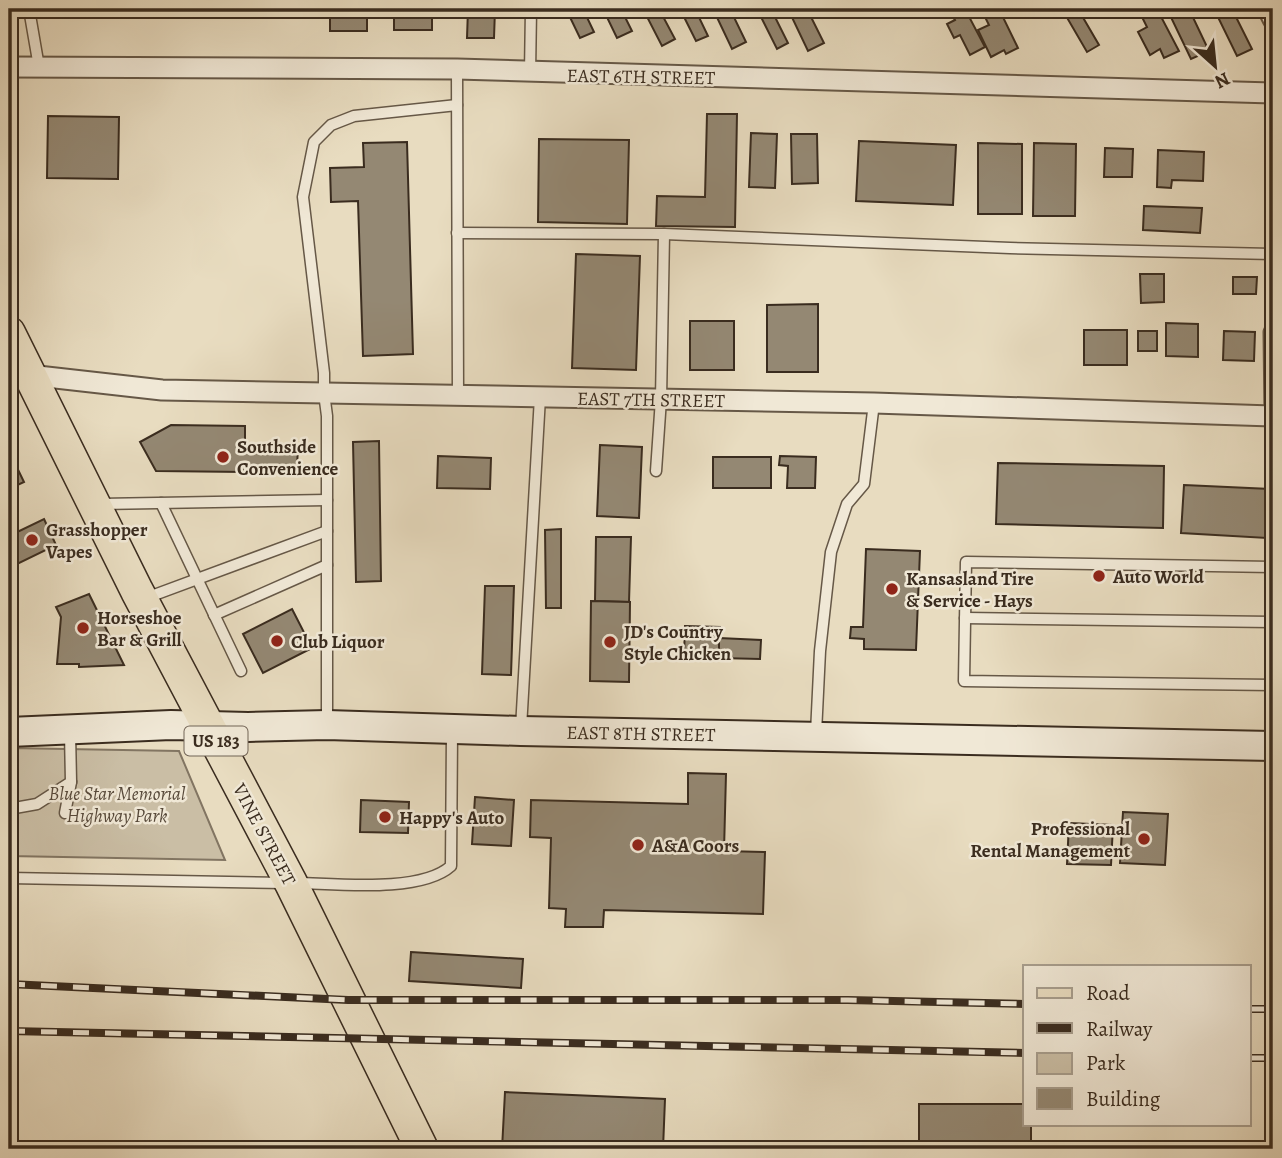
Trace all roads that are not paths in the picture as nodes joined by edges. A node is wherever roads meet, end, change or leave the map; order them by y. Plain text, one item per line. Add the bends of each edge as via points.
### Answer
1 (29, 9) edge
2 (531, 9) edge
3 (1268, 9) edge
4 (1273, 19) edge
5 (9, 66) edge
6 (38, 67) junction
7 (457, 69) junction
8 (530, 73) junction
9 (1273, 93) edge
10 (457, 105) junction
11 (457, 233) junction
12 (664, 234) junction
13 (1273, 254) edge
14 (1273, 323) edge
15 (9, 333) edge
16 (29, 375) junction
17 (324, 393) junction
18 (458, 395) junction
19 (540, 397) junction
20 (661, 399) junction
21 (874, 403) junction
22 (1272, 416) edge
23 (656, 471) dead end
24 (327, 500) junction
25 (161, 503) junction
26 (94, 504) junction
27 (327, 531) junction
28 (327, 565) junction
29 (1273, 567) edge
30 (197, 579) junction
31 (142, 600) junction
32 (214, 615) junction
33 (965, 618) junction
34 (1273, 622) edge
35 (241, 671) dead end
36 (1273, 685) edge
37 (327, 725) junction
38 (208, 726) junction
39 (69, 729) junction
40 (452, 729) junction
41 (521, 731) junction
42 (9, 732) edge
43 (816, 737) junction
44 (1273, 746) edge
45 (71, 782) junction
46 (9, 809) edge
47 (65, 813) dead end
48 (9, 878) edge
49 (291, 883) junction
50 (422, 1149) edge

1 - 6 lane
2 - 8 lane
3 - 4 street
5 - 6 street, EAST 6TH STREET
6 - 7 street, EAST 6TH STREET
7 - 8 street, EAST 6TH STREET
7 - 10 lane
8 - 9 street, EAST 6TH STREET
10 - 11 lane
10 - 17 lane via 354,116 331,125 314,142 303,197
11 - 12 lane
11 - 18 lane
12 - 13 lane
12 - 20 lane
14 - 22 lane via 1269,332
15 - 16 main road, VINE STREET / US 183
16 - 17 street, EAST 7TH STREET via 162,390
16 - 26 main road, VINE STREET / US 183
17 - 18 street, EAST 7TH STREET
17 - 24 lane
18 - 19 street, EAST 7TH STREET
19 - 20 street, EAST 7TH STREET
19 - 41 lane
20 - 21 street, EAST 7TH STREET
20 - 23 lane
21 - 22 street, EAST 7TH STREET
21 - 43 lane via 864,484 847,504 831,552
24 - 25 lane
24 - 27 lane
25 - 26 lane
25 - 30 lane
26 - 31 main road, VINE STREET / US 183
27 - 28 lane
27 - 30 lane
28 - 32 lane
28 - 37 lane
29 - 33 lane via 966,562
30 - 31 lane
30 - 32 lane
31 - 38 main road, VINE STREET / US 183
32 - 35 lane
33 - 34 lane
33 - 36 lane via 964,681
37 - 38 main road, EAST 8TH STREET
37 - 40 main road, EAST 8TH STREET
38 - 39 main road, EAST 8TH STREET
38 - 49 main road, VINE STREET / US 183
39 - 42 main road, EAST 8TH STREET
39 - 45 lane
40 - 41 main road, EAST 8TH STREET
40 - 49 lane via 451,866 442,874 388,885
41 - 43 main road, EAST 8TH STREET
43 - 44 main road, EAST 8TH STREET
45 - 46 lane via 37,804
45 - 47 lane
48 - 49 lane
49 - 50 main road, VINE STREET / US 183

